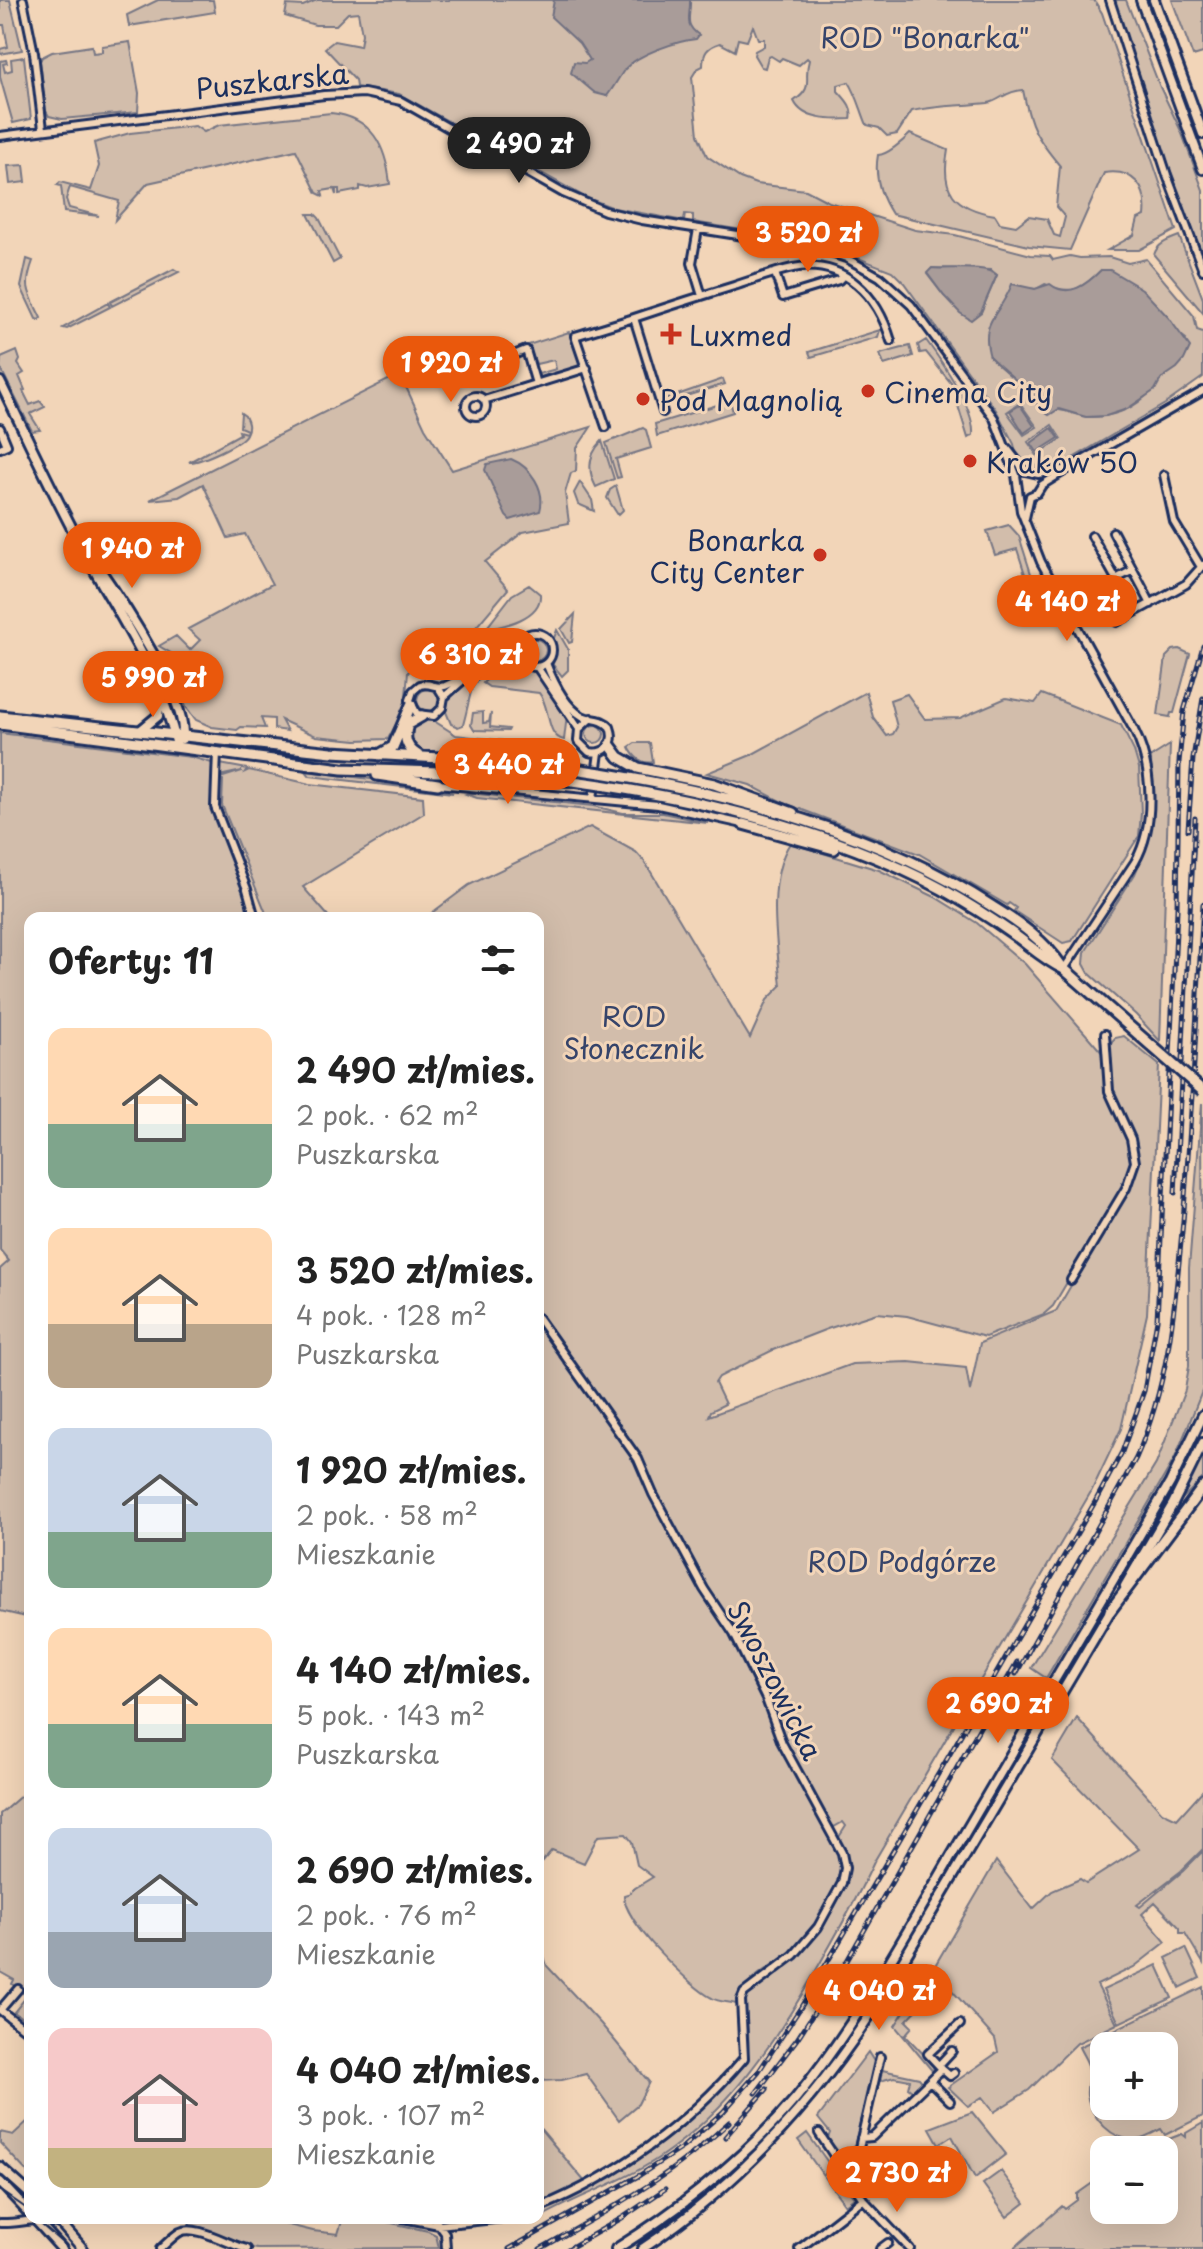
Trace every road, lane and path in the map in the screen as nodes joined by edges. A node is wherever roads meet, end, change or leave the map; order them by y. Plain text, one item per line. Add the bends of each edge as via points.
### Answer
1 (23, 0) edge
2 (1110, 0) edge
3 (1141, 0) edge
4 (1154, 0) edge
5 (43, 129) junction
6 (0, 134) edge
7 (1203, 134) edge
8 (1203, 169) edge
9 (698, 229) junction
10 (1203, 270) edge
11 (775, 273) junction
12 (843, 276) junction
13 (702, 296) junction
14 (634, 318) junction
15 (891, 341) dead end
16 (516, 354) dead end
17 (587, 368) junction
18 (0, 382) edge
19 (536, 384) junction
20 (1202, 392) edge
21 (484, 400) dead end
22 (663, 412) dead end
23 (606, 427) dead end
24 (0, 428) edge
25 (1005, 446) junction
26 (0, 448) edge
27 (1066, 470) junction
28 (1025, 471) junction
29 (1038, 474) junction
30 (1164, 475) dead end
31 (1017, 478) junction
32 (1042, 485) junction
33 (1021, 493) junction
34 (1030, 496) junction
35 (1025, 518) junction
36 (1113, 532) dead end
37 (1092, 536) dead end
38 (78, 540) junction
39 (1202, 566) edge
40 (1133, 570) junction
41 (1151, 604) junction
42 (1117, 622) dead end
43 (519, 643) junction
44 (520, 659) junction
45 (489, 660) junction
46 (546, 663) junction
47 (537, 667) junction
48 (472, 671) junction
49 (438, 687) junction
50 (160, 693) junction
51 (444, 697) junction
52 (411, 705) junction
53 (0, 716) edge
54 (422, 716) junction
55 (591, 718) junction
56 (0, 724) edge
57 (579, 729) junction
58 (141, 730) junction
59 (179, 735) junction
60 (610, 745) junction
61 (177, 746) junction
62 (584, 749) junction
63 (217, 751) junction
64 (599, 752) junction
65 (375, 756) junction
66 (424, 759) junction
67 (342, 769) junction
68 (438, 784) joint
69 (582, 798) junction
70 (593, 799) junction
71 (743, 824) joint
72 (813, 825) junction
73 (880, 860) junction
74 (253, 912) edge
75 (1064, 969) junction
76 (1105, 1034) dead end
77 (1203, 1091) edge
78 (1071, 1280) dead end
79 (544, 1326) edge
80 (1203, 1415) edge
81 (1203, 1443) edge
82 (1203, 1487) edge
83 (1110, 1611) junction
84 (18, 1989) dead end
85 (0, 2010) edge
86 (960, 2024) dead end
87 (24, 2028) edge
88 (952, 2051) dead end
89 (880, 2057) dead end
90 (940, 2067) junction
91 (954, 2073) dead end
92 (930, 2081) junction
93 (950, 2101) dead end
94 (819, 2133) dead end
95 (861, 2138) junction
96 (0, 2167) edge
97 (847, 2176) junction
98 (0, 2182) edge
99 (24, 2189) edge
100 (863, 2199) junction
101 (544, 2205) edge
102 (24, 2208) edge
103 (24, 2222) edge
104 (0, 2223) edge
105 (40, 2224) edge
106 (58, 2224) edge
107 (434, 2224) edge
108 (448, 2224) edge
109 (439, 2225) junction
110 (63, 2226) joint
111 (888, 2243) dead end
112 (62, 2249) edge
113 (83, 2249) edge
114 (160, 2249) edge
115 (247, 2249) edge
116 (446, 2249) edge
117 (616, 2249) edge
118 (642, 2249) edge
119 (799, 2249) edge
120 (880, 2249) edge
121 (910, 2249) edge

1 - 5 street
2 - 10 street
3 - 8 main road
4 - 7 main road
5 - 6 street, Puszkarska
5 - 9 street, Puszkarska via 335,93 373,94 413,107 583,202 634,219
9 - 13 street via 692,263
9 - 25 street, Puszkarska via 822,250 880,277 929,328 990,411
11 - 12 street via 806,267
11 - 12 street via 783,297
11 - 13 street
12 - 15 street via 874,302
13 - 14 street
14 - 17 street via 575,336
14 - 22 street
16 - 19 street via 526,350
17 - 19 street
17 - 23 street
18 - 38 main road
19 - 21 street
20 - 27 street
24 - 26 street via 7,445
25 - 28 street, Puszkarska
25 - 31 street, Puszkarska
27 - 29 street
27 - 32 street
28 - 29 street
28 - 31 street
29 - 32 street
30 - 39 street via 1174,522
31 - 33 street
32 - 34 street
33 - 34 street
33 - 35 street
34 - 35 street
35 - 75 street via 1044,568 1137,736 1147,778 1148,821 1138,857
36 - 40 street
37 - 40 street via 1116,579
38 - 50 main road
38 - 59 main road via 163,672 177,705
39 - 41 street via 1186,584
40 - 41 street
41 - 42 street
43 - 44 street
43 - 45 street
43 - 46 street via 532,633 546,637 552,650
44 - 45 street via 506,655
44 - 47 street
45 - 48 street
46 - 47 street
46 - 55 street via 573,709
47 - 57 street
48 - 49 street
48 - 51 street
49 - 51 street
49 - 52 street via 420,685
50 - 58 main road via 158,716
50 - 59 main road
51 - 54 street via 438,713
52 - 54 street
52 - 65 main road via 393,747
53 - 58 main road
54 - 66 main road via 408,724 406,742
55 - 57 street
55 - 60 street via 610,727
56 - 61 main road
57 - 62 street
58 - 59 main road
59 - 61 main road
59 - 65 main road
60 - 64 street
60 - 72 main road via 638,768 747,794
61 - 63 main road
62 - 64 street
62 - 69 street
63 - 67 main road
63 - 74 street via 215,807
64 - 70 street
65 - 66 main road
66 - 72 main road, bridge via 601,773 700,791
67 - 68 main road
67 - 73 main road, bridge via 503,774 648,792 772,822
68 - 69 street
69 - 70 street
70 - 71 street via 658,805
71 - 73 main road
72 - 75 main road via 884,848 980,898 1047,947
73 - 75 main road via 981,912
75 - 77 main road, bridge
76 - 78 street via 1109,1091 1131,1139 1134,1168
79 - 101 street, Swoszowicka via 638,1459 704,1589 734,1634 845,1868 818,1927 794,1955 744,1993 744,2058 712,2095 648,2149
80 - 117 main road via 1180,1467 837,2043 740,2156
81 - 83 main road
82 - 83 main road
83 - 118 main road via 846,2052 757,2157
84 - 85 street
85 - 87 street
86 - 90 street via 928,2054
88 - 90 street
89 - 95 street
90 - 91 street via 950,2076
90 - 92 street
92 - 93 street
92 - 95 street via 872,2137
94 - 97 street
95 - 97 street
96 - 99 main road
97 - 100 street
98 - 102 main road
100 - 119 street
100 - 121 street
103 - 104 street
105 - 112 main road
106 - 110 street
107 - 109 street
108 - 109 street
109 - 116 street
110 - 113 main road
111 - 120 street
114 - 115 street via 180,2232 198,2230

